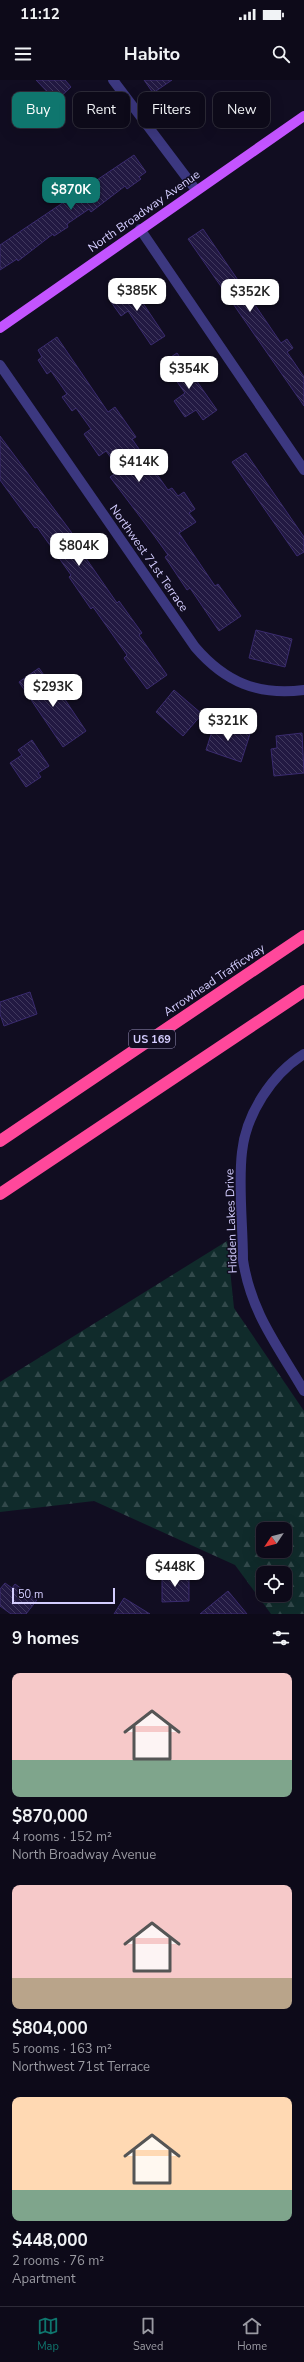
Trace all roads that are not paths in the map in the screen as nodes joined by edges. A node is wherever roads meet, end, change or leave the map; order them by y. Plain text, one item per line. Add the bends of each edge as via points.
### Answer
1 (113, 80) edge
2 (304, 116) edge
3 (196, 190) junction
4 (140, 229) junction
5 (0, 328) edge
6 (0, 365) edge
7 (304, 470) edge
8 (304, 690) edge
9 (304, 936) edge
10 (304, 991) edge
11 (304, 1054) edge
12 (0, 1141) edge
13 (0, 1194) edge
14 (304, 1391) edge

1 - 3 street
2 - 3 main road, North Broadway Avenue
3 - 4 main road, North Broadway Avenue
4 - 5 main road, North Broadway Avenue
4 - 7 street
6 - 8 street, Northwest 71st Terrace via 195,647 220,673 244,685 269,691
9 - 12 highway, Arrowhead Trafficway / US 169
10 - 13 highway
11 - 14 street, Hidden Lakes Drive via 268,1089 250,1123 242,1153 243,1260 247,1282 256,1310

